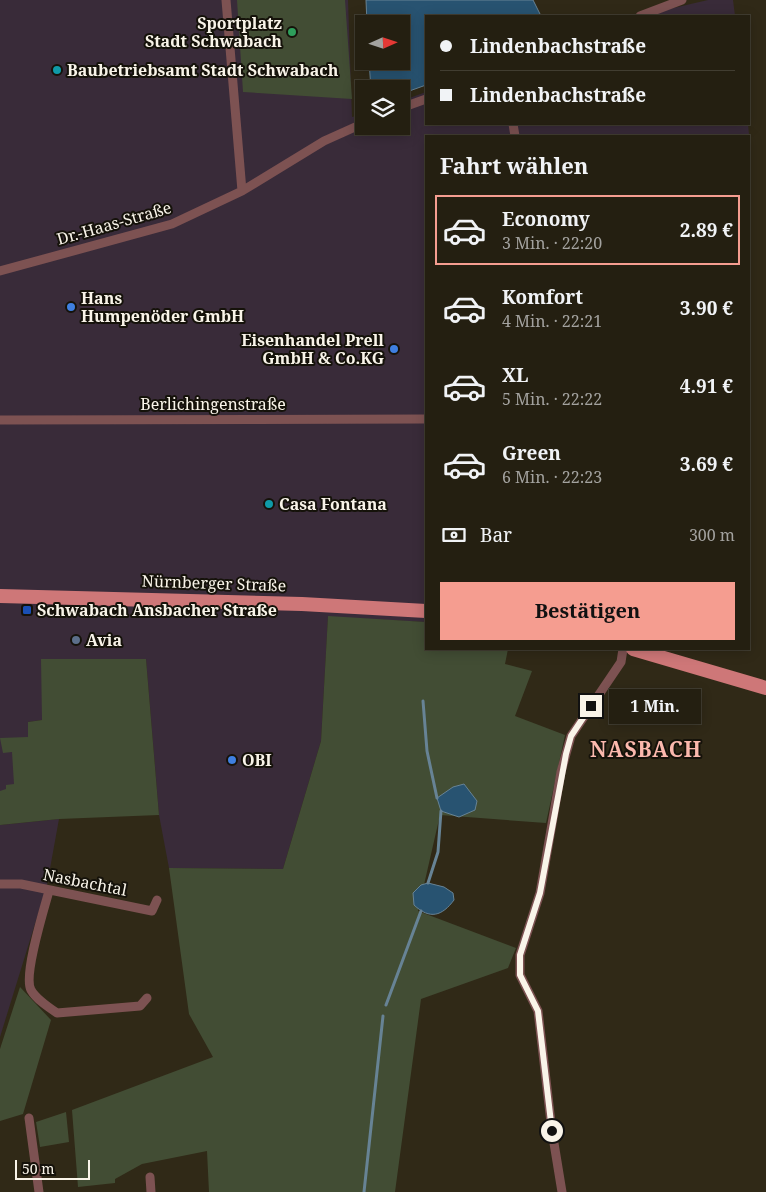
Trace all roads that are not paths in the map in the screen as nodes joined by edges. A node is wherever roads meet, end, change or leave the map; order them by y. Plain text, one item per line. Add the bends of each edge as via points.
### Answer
1 (226, 0) edge
2 (682, 0) edge
3 (668, 3) edge
4 (642, 15) edge
5 (425, 98) edge
6 (410, 104) edge
7 (355, 126) edge
8 (242, 192) junction
9 (0, 271) edge
10 (425, 419) edge
11 (0, 420) edge
12 (0, 596) edge
13 (425, 611) edge
14 (622, 650) edge
15 (636, 650) edge
16 (766, 688) edge
17 (0, 884) edge
18 (48, 891) junction
19 (157, 900) dead end
20 (147, 998) dead end
21 (29, 1118) dead end
22 (150, 1177) dead end
23 (39, 1192) edge
24 (151, 1192) edge
25 (562, 1192) edge

1 - 8 street
2 - 3 street
3 - 4 street
5 - 6 street
7 - 8 street, Dr.-Haas-Straße via 324,141
8 - 9 street, Dr.-Haas-Straße via 172,224
10 - 11 street, Berlichingenstraße
12 - 13 main road, Nürnberger Straße via 308,604
14 - 25 street via 621,662 571,736 561,772 540,893 520,955 520,975 538,1011
15 - 16 main road
17 - 18 street, Nasbachtal via 21,884
18 - 19 street, Nasbachtal via 152,911
18 - 20 street via 28,974 30,989 57,1013 140,1006
21 - 23 street
22 - 24 street

